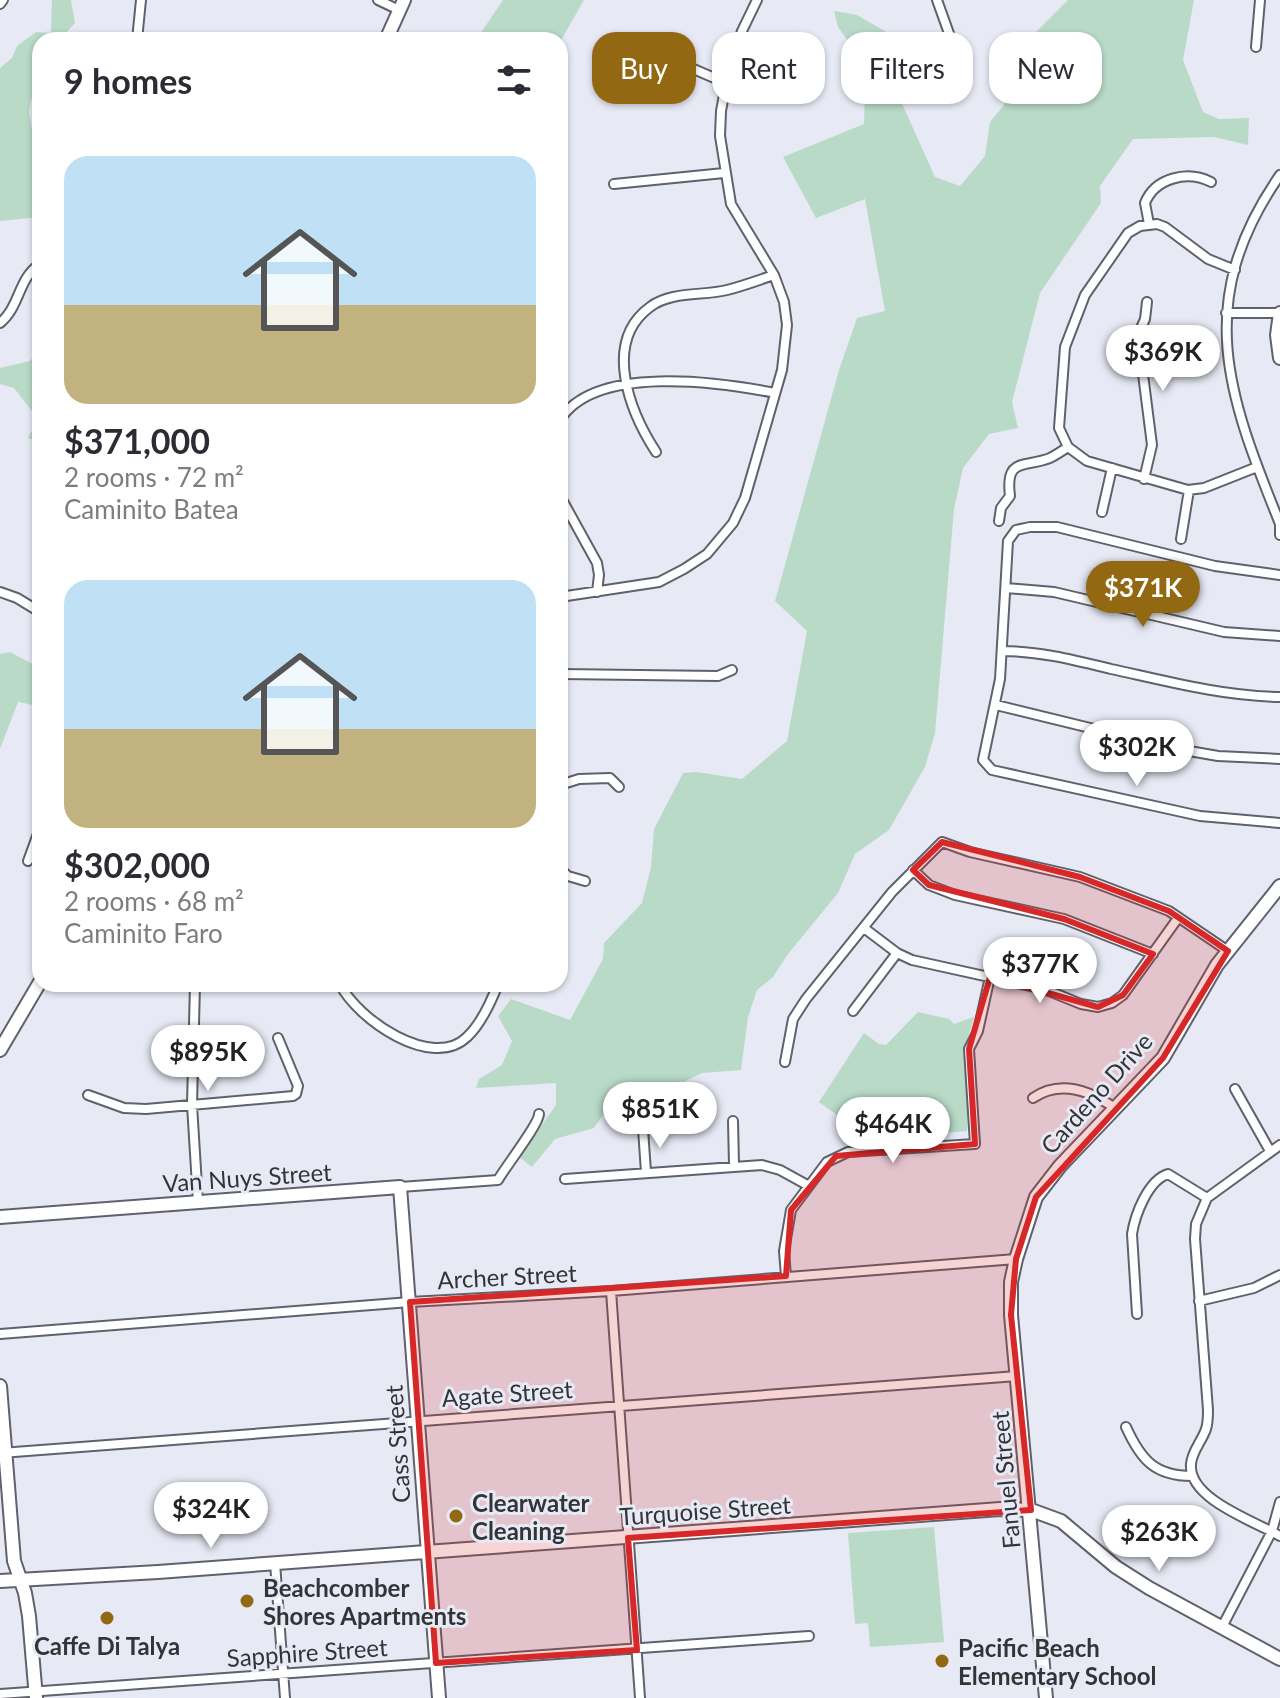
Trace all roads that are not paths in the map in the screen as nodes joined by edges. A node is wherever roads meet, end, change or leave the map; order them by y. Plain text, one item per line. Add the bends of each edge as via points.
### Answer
1 (141, 0) edge
2 (378, 0) edge
3 (757, 0) edge
4 (937, 0) edge
5 (1260, 0) edge
6 (401, 5) edge
7 (138, 32) edge
8 (389, 32) edge
9 (742, 32) edge
10 (948, 32) edge
11 (1256, 47) dead end
12 (724, 104) edge
13 (724, 173) junction
14 (1280, 175) edge
15 (1211, 182) dead end
16 (614, 184) dead end
17 (1149, 224) junction
18 (32, 270) edge
19 (1235, 270) junction
20 (774, 275) junction
21 (1147, 302) dead end
22 (1226, 313) junction
23 (1280, 313) edge
24 (0, 323) edge
25 (1280, 358) edge
26 (627, 385) junction
27 (775, 393) junction
28 (568, 409) edge
29 (1068, 447) junction
30 (656, 452) dead end
31 (1257, 467) junction
32 (1112, 468) junction
33 (1144, 479) junction
34 (1189, 490) junction
35 (568, 510) edge
36 (1102, 512) dead end
37 (999, 521) dead end
38 (1280, 535) edge
39 (1181, 539) dead end
40 (1280, 575) edge
41 (1006, 588) junction
42 (0, 592) edge
43 (597, 592) junction
44 (568, 596) edge
45 (32, 607) edge
46 (1280, 636) edge
47 (1002, 651) junction
48 (732, 670) dead end
49 (568, 674) edge
50 (1280, 697) edge
51 (996, 705) junction
52 (1280, 759) edge
53 (568, 782) edge
54 (619, 787) dead end
55 (1280, 823) edge
56 (32, 850) edge
57 (28, 861) dead end
58 (913, 870) junction
59 (568, 876) edge
60 (585, 881) dead end
61 (1280, 886) edge
62 (1178, 918) junction
63 (864, 928) junction
64 (1228, 951) junction
65 (897, 953) junction
66 (1153, 954) junction
67 (990, 977) junction
68 (34, 992) edge
69 (195, 992) edge
70 (346, 992) edge
71 (495, 992) edge
72 (853, 1011) dead end
73 (278, 1038) dead end
74 (0, 1049) edge
75 (785, 1062) dead end
76 (1235, 1089) dead end
77 (88, 1095) dead end
78 (1033, 1098) dead end
79 (192, 1105) junction
80 (1116, 1109) junction
81 (539, 1114) dead end
82 (733, 1121) dead end
83 (643, 1129) dead end
84 (1280, 1145) edge
85 (1270, 1151) junction
86 (734, 1165) junction
87 (646, 1172) junction
88 (565, 1179) dead end
89 (809, 1186) junction
90 (400, 1187) junction
91 (1207, 1198) junction
92 (198, 1202) junction
93 (0, 1217) edge
94 (1016, 1259) junction
95 (1280, 1275) edge
96 (786, 1276) junction
97 (611, 1291) junction
98 (1199, 1301) junction
99 (410, 1302) junction
100 (1137, 1314) dead end
101 (0, 1334) edge
102 (1017, 1376) junction
103 (0, 1386) edge
104 (618, 1405) junction
105 (418, 1420) junction
106 (1126, 1427) dead end
107 (2, 1453) edge
108 (1192, 1476) junction
109 (1280, 1502) edge
110 (1031, 1510) junction
111 (1276, 1533) edge
112 (628, 1538) junction
113 (427, 1552) junction
114 (275, 1563) junction
115 (21, 1580) junction
116 (0, 1581) edge
117 (1222, 1627) junction
118 (809, 1636) dead end
119 (637, 1650) junction
120 (1280, 1659) edge
121 (436, 1663) junction
122 (283, 1674) junction
123 (0, 1694) edge
124 (36, 1695) edge
125 (285, 1698) edge
126 (439, 1698) edge
127 (640, 1698) edge
128 (1046, 1698) edge

1 - 7 street
2 - 6 street
3 - 9 street
4 - 10 street
5 - 11 street
6 - 8 street
12 - 13 street
13 - 16 street
13 - 20 street via 731,204
14 - 19 street
15 - 17 street via 1201,177 1170,179 1155,186 1145,203
17 - 19 street via 1165,227 1208,259
17 - 29 street via 1128,233 1085,295 1071,327 1062,368 1059,428
18 - 24 street
19 - 22 street
20 - 26 street via 726,290 672,297 650,307 625,343
20 - 27 street via 787,325
21 - 33 street via 1138,335 1152,445
22 - 23 street
22 - 31 street via 1227,361
23 - 25 street
26 - 27 street via 680,382
26 - 28 street via 604,388
26 - 30 street
27 - 43 street via 745,498 733,523 707,554 659,582
29 - 32 street via 1087,461
29 - 37 street via 1011,471 1010,496
31 - 34 street
31 - 38 street
32 - 33 street
32 - 36 street
33 - 34 street
34 - 39 street
35 - 43 street via 597,563
40 - 41 street via 1215,566 1057,527 1023,528 1008,541
41 - 46 street via 1054,592 1224,632
41 - 47 street
42 - 45 street
43 - 44 street
47 - 50 street via 1048,654 1191,687
47 - 51 street
48 - 49 street via 718,676
51 - 52 street via 1172,748
51 - 55 street via 983,753 992,770 1185,814
53 - 54 street via 610,778
56 - 57 street
58 - 62 street via 942,842 1080,877
58 - 63 street
58 - 66 street via 929,885 955,895 1064,919
59 - 60 street
61 - 64 street, Cardeno Drive
62 - 64 street
62 - 66 street
63 - 65 street
63 - 75 street via 793,1019
64 - 80 street, Cardeno Drive via 1163,1058
65 - 67 street
65 - 72 street
66 - 67 street via 1123,995 1098,1007
67 - 89 street via 969,1049 975,1144 848,1152 827,1162
68 - 74 street
69 - 79 street
70 - 71 street via 365,1016 385,1030 441,1050 467,1038
73 - 79 street via 298,1086 296,1094
76 - 85 street
77 - 79 street via 124,1108
78 - 80 street via 1046,1089 1077,1088
79 - 92 street
80 - 94 street, Cardeno Drive via 1036,1197
81 - 90 street, Van Nuys Street via 539,1122 498,1180
82 - 86 street
83 - 87 street
84 - 85 street
85 - 91 street
86 - 87 street
86 - 89 street via 780,1170
87 - 88 street
89 - 96 street via 791,1210
90 - 92 street, Van Nuys Street
90 - 99 street, Cass Street
91 - 98 street via 1196,1224
91 - 100 street via 1168,1174 1151,1187 1133,1224
92 - 93 street, Van Nuys Street
94 - 96 street, Archer Street
94 - 102 street, Fanuel Street via 1011,1315
95 - 98 street via 1254,1288
96 - 97 street, Archer Street
97 - 99 street, Archer Street
97 - 104 street
98 - 108 street via 1208,1410 1207,1427 1192,1457
99 - 101 street, Archer Street
99 - 105 street, Cass Street
102 - 104 street, Agate Street
102 - 110 street, Fanuel Street
103 - 107 street
104 - 105 street, Agate Street
104 - 112 street
105 - 107 street, Agate Street
105 - 113 street, Cass Street
106 - 108 street via 1154,1468 1172,1476
107 - 115 street via 14,1561
108 - 111 street via 1208,1498
109 - 111 street
110 - 112 street, Turquoise Street
110 - 117 street via 1061,1521 1116,1567
110 - 128 street, Fanuel Street
111 - 117 street
112 - 113 street, Turquoise Street
112 - 119 street
113 - 114 street, Turquoise Street
113 - 121 street, Cass Street
114 - 115 street, Turquoise Street
114 - 122 street
115 - 116 street, Turquoise Street
115 - 124 street
117 - 120 street
118 - 119 street, Sapphire Street
119 - 121 street, Sapphire Street
119 - 127 street
121 - 122 street, Sapphire Street
121 - 126 street, Cass Street
122 - 124 street, Sapphire Street
122 - 125 street
123 - 124 street, Sapphire Street

